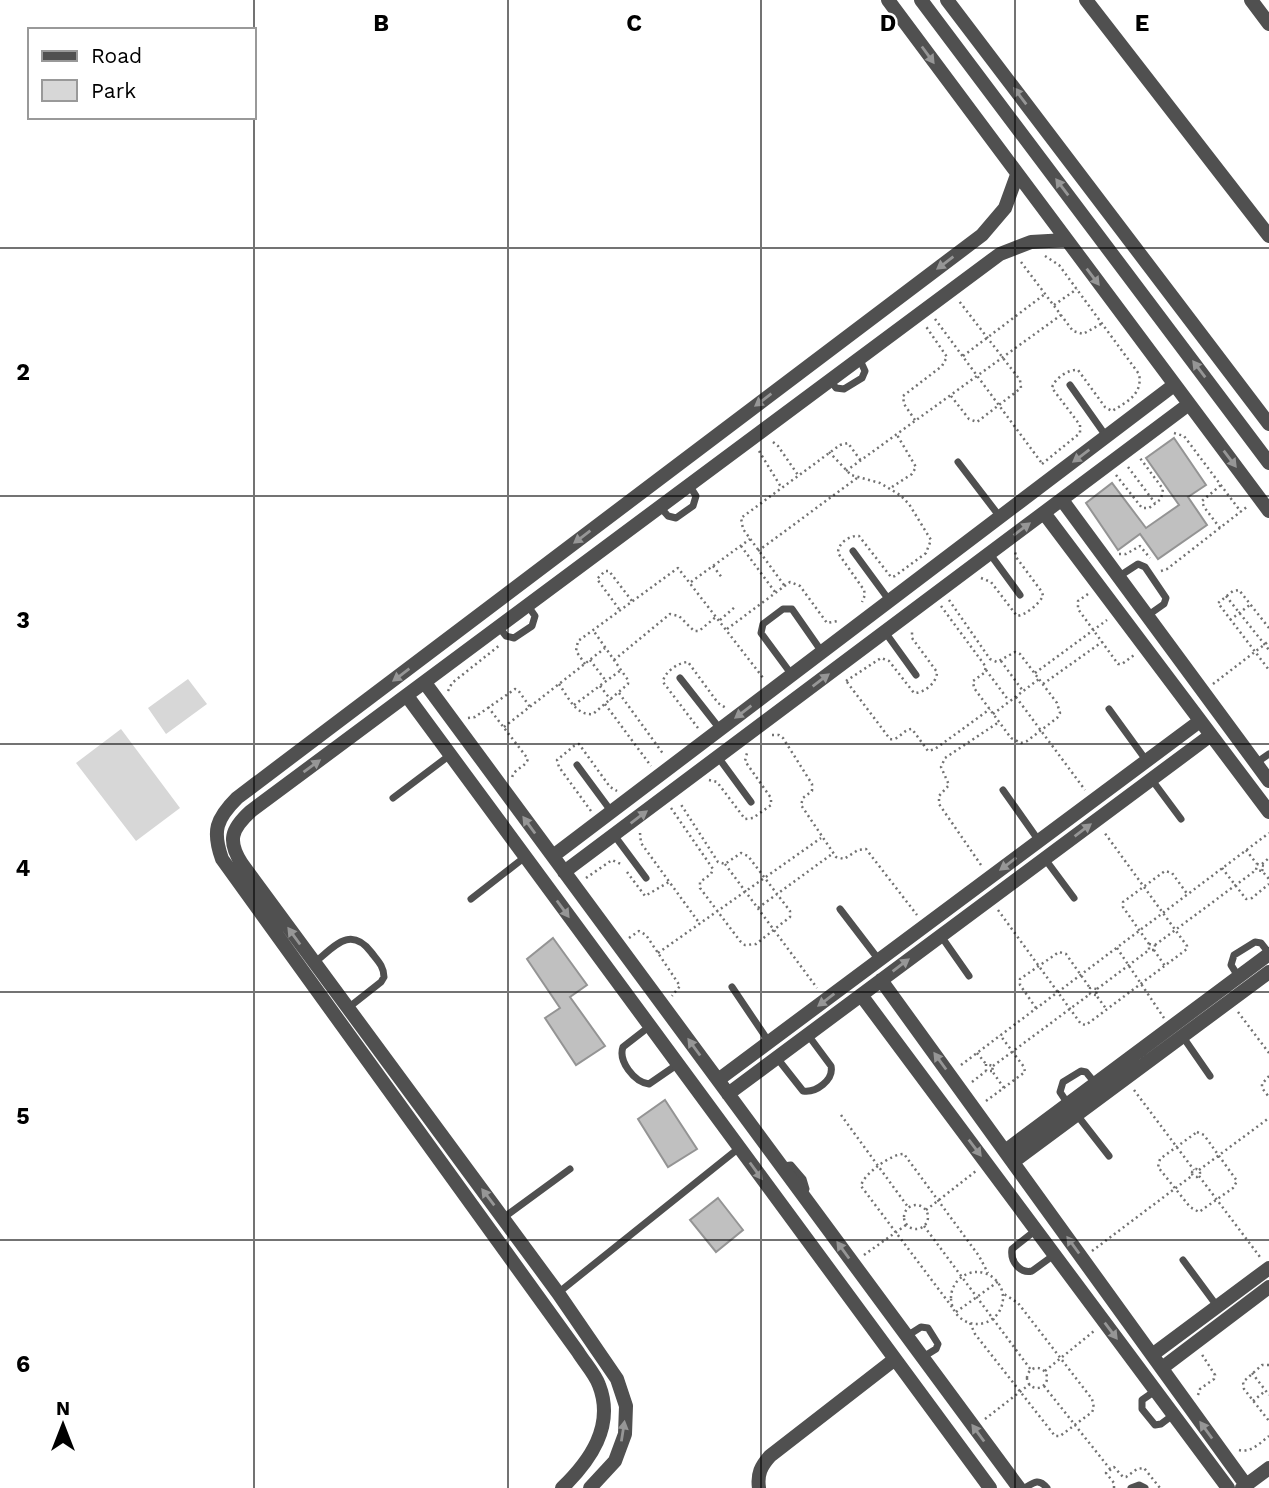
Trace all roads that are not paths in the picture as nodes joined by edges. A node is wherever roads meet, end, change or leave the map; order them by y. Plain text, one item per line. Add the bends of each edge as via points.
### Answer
1 (888, 0) edge
2 (921, 0) edge
3 (947, 0) edge
4 (1086, 0) edge
5 (1251, 0) edge
6 (1269, 24) edge
7 (1017, 175) junction
8 (1269, 236) edge
9 (1066, 240) junction
10 (971, 244) junction
11 (986, 264) junction
12 (1070, 385) dead end
13 (1174, 385) junction
14 (1189, 404) junction
15 (1269, 424) edge
16 (1107, 436) junction
17 (958, 462) dead end
18 (1269, 463) edge
19 (1062, 500) junction
20 (1269, 511) edge
21 (1044, 513) junction
22 (1000, 517) junction
23 (606, 519) junction
24 (620, 536) junction
25 (853, 551) dead end
26 (990, 554) junction
27 (1118, 577) junction
28 (1020, 595) dead end
29 (890, 601) junction
30 (1147, 616) junction
31 (885, 632) junction
32 (822, 653) junction
33 (792, 675) junction
34 (916, 675) dead end
35 (680, 678) dead end
36 (425, 683) junction
37 (407, 696) junction
38 (1109, 709) dead end
39 (1200, 721) junction
40 (720, 729) junction
41 (1211, 735) junction
42 (1269, 754) edge
43 (450, 755) junction
44 (718, 757) junction
45 (1147, 761) junction
46 (1256, 763) junction
47 (577, 765) dead end
48 (1151, 779) junction
49 (1269, 780) edge
50 (1003, 790) dead end
51 (393, 798) dead end
52 (751, 802) dead end
53 (611, 812) junction
54 (1269, 812) edge
55 (1181, 818) dead end
56 (614, 835) junction
57 (1039, 841) junction
58 (553, 856) junction
59 (525, 857) junction
60 (1045, 858) junction
61 (564, 872) junction
62 (646, 878) dead end
63 (1074, 898) dead end
64 (471, 899) dead end
65 (840, 909) dead end
66 (940, 936) junction
67 (1269, 953) edge
68 (879, 961) junction
69 (314, 963) junction
70 (1269, 972) edge
71 (969, 976) dead end
72 (881, 980) junction
73 (733, 987) dead end
74 (861, 995) junction
75 (348, 1008) junction
76 (650, 1026) junction
77 (807, 1035) junction
78 (1183, 1037) junction
79 (770, 1042) junction
80 (777, 1058) junction
81 (678, 1064) junction
82 (1210, 1076) dead end
83 (718, 1080) junction
84 (1096, 1084) junction
85 (409, 1090) junction
86 (728, 1094) junction
87 (396, 1100) junction
88 (1073, 1110) junction
89 (740, 1148) junction
90 (1109, 1156) dead end
91 (1009, 1157) junction
92 (570, 1169) dead end
93 (503, 1218) junction
94 (1036, 1230) junction
95 (1054, 1255) junction
96 (1183, 1259) dead end
97 (1268, 1268) edge
98 (1269, 1287) edge
99 (558, 1293) junction
100 (1217, 1307) junction
101 (907, 1336) junction
102 (1152, 1355) junction
103 (923, 1358) junction
104 (895, 1359) junction
105 (1162, 1368) junction
106 (1155, 1391) junction
107 (1173, 1415) junction
108 (1269, 1468) edge
109 (1244, 1487) edge
110 (562, 1488) edge
111 (590, 1488) edge
112 (759, 1488) edge
113 (990, 1488) edge
114 (1019, 1488) edge
115 (1024, 1488) edge
116 (1047, 1488) edge
117 (1131, 1488) edge
118 (1145, 1488) edge
119 (1227, 1488) edge

1 -> 7 street
18 -> 2 street
15 -> 3 street
4 - 8 street
5 - 6 street
7 - 9 street
7 - 10 street via 1005,208
9 - 11 street via 1015,246
9 -> 13 street
10 - 11 street
10 -> 23 street
11 - 24 street
12 - 16 lane
13 - 14 street
13 - 16 street
14 - 19 street
14 -> 20 street
16 -> 22 street
17 - 22 lane
19 - 21 street
19 - 27 street
26 -> 21 street
21 - 39 street
22 - 29 street
23 - 24 street
23 -> 87 street via 237,798 217,825 222,859
24 - 36 street via 528,606 504,633
25 - 29 lane
26 - 28 lane
26 - 31 street
27 - 30 street
27 - 30 lane via 1138,564 1145,567 1166,598
29 - 32 street
30 - 46 street
31 - 34 lane
44 -> 31 street
32 - 33 street
32 - 33 lane via 792,609 783,609 763,624 761,633
33 -> 40 street
35 - 40 lane
36 - 37 street
58 -> 36 street
37 - 43 street
69 -> 37 street via 233,851 233,835 251,811
38 - 45 lane
39 - 41 street
39 - 45 street
40 - 53 street
41 - 48 street
41 - 54 street
42 - 46 lane
43 - 51 lane
43 - 59 street
44 - 52 lane
56 -> 44 street
45 - 57 street
46 - 49 street
47 - 53 lane
48 - 55 lane
60 -> 48 street
50 - 57 lane
53 - 58 street
56 - 61 street
56 - 62 lane
57 -> 68 street
58 - 61 street
59 - 64 lane
59 -> 76 street
60 - 63 lane
60 - 66 street
83 -> 61 street
65 - 68 lane
66 - 71 lane
72 -> 66 street
67 - 84 street
68 -> 79 street
69 - 75 street
69 - 75 lane via 344,940 364,942 384,970 381,982
70 - 78 street
72 - 74 street
91 -> 72 street
73 - 79 lane
74 - 77 street
74 -> 94 street
75 - 85 street
76 - 81 street
76 - 81 lane via 623,1046 624,1062 638,1080 649,1084
77 - 80 street
77 - 80 lane via 831,1066 829,1079 813,1091 803,1091
78 - 82 lane
78 - 88 street
79 - 83 street
80 - 86 street
81 - 89 street
83 - 86 street
84 - 88 street
84 - 88 lane via 1081,1071 1063,1082 1060,1092
85 - 87 street
93 -> 85 street
101 -> 86 street
87 - 110 street via 599,1385 604,1415 597,1445
88 - 90 lane
88 - 91 street
89 - 99 lane
89 -> 104 street
102 -> 91 street
92 - 93 lane
93 - 99 street
94 - 95 street
94 - 95 lane via 1012,1249 1020,1270 1028,1273
95 -> 106 street
96 - 100 lane
97 - 100 street
98 - 105 street
111 -> 99 street via 615,1461 625,1434 626,1406 617,1379
100 - 102 street
101 - 103 street
101 - 103 lane via 923,1326 928,1328 939,1344
102 - 105 street
114 -> 103 street
104 - 112 street via 770,1456 758,1475
104 - 113 street
109 -> 105 street
106 - 107 street
106 - 107 lane via 1142,1400 1142,1409 1155,1425
107 - 119 street
108 - 109 street
115 - 116 lane via 1041,1481
117 - 118 lane

